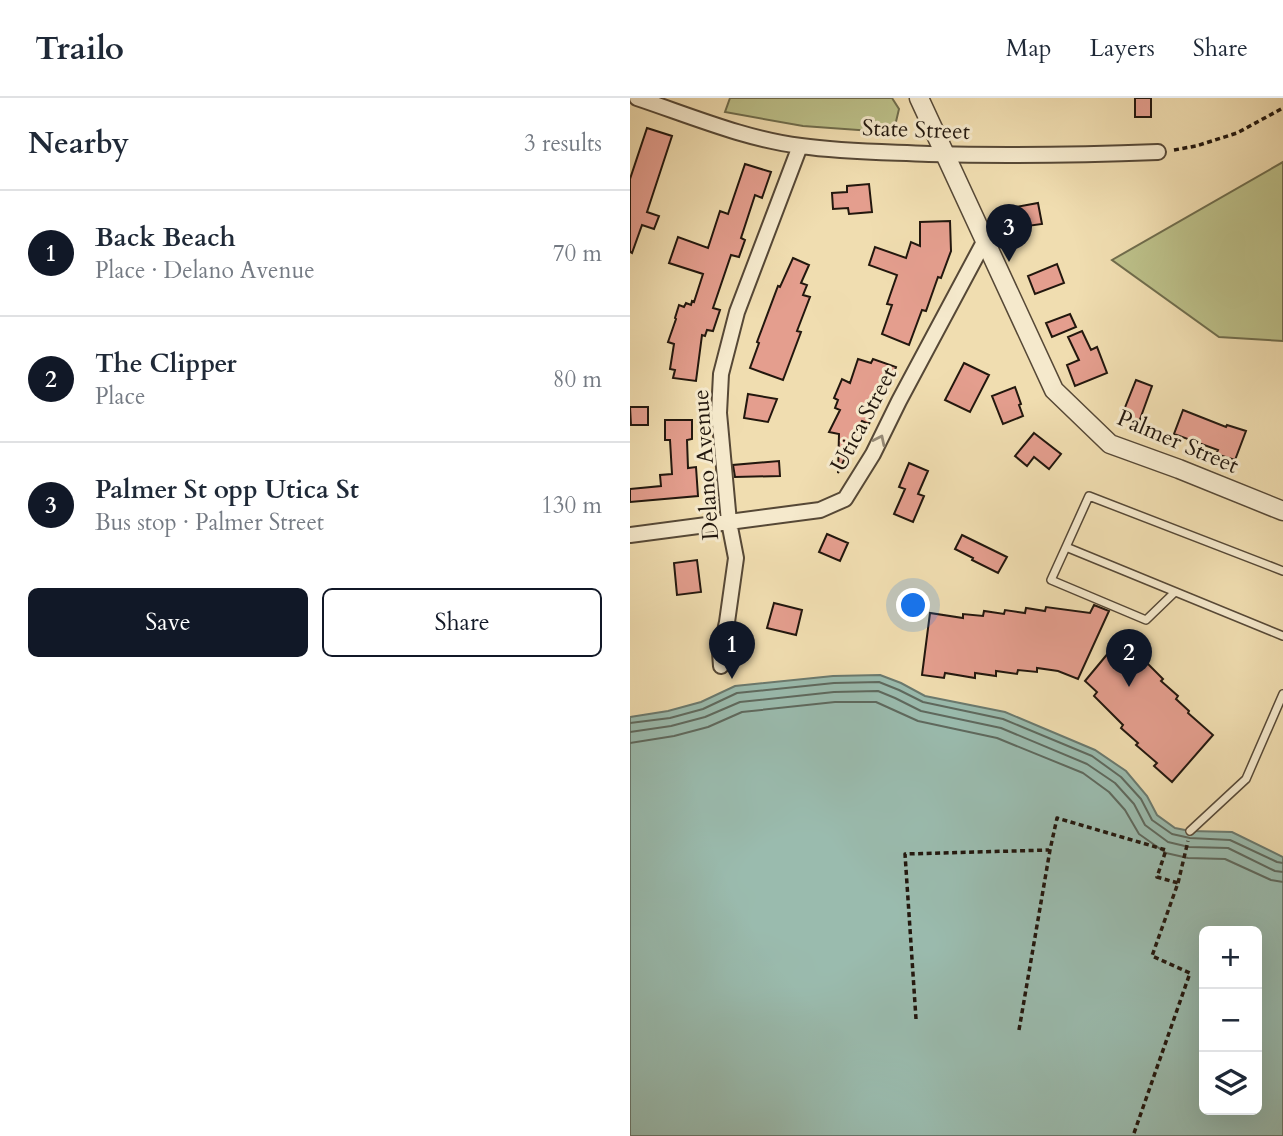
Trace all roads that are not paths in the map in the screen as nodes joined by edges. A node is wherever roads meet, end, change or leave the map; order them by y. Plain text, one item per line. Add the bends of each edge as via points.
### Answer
1 (637, 98) edge
2 (919, 98) edge
3 (800, 146) junction
4 (1158, 152) road end
5 (944, 154) junction
6 (985, 240) junction
7 (1283, 511) edge
8 (729, 522) junction
9 (630, 535) edge
10 (1066, 547) junction
11 (1283, 572) edge
12 (1175, 592) junction
13 (1283, 636) edge
14 (721, 666) dead end
15 (1283, 694) edge
16 (1190, 831) road end

1 - 3 street, State Street via 744,134
2 - 5 street, Palmer Street
3 - 5 street, State Street
3 - 8 street, Delano Avenue via 737,312 721,374 719,413
4 - 5 street, State Street
5 - 6 street, Palmer Street
6 - 7 street, Palmer Street via 1054,390 1101,436 1110,444
8 -> 6 street, Utica Street via 820,510 845,499
8 - 9 street, Utica Street
8 - 14 street, Delano Avenue via 736,558
10 - 11 lane via 1088,496
10 - 12 lane
10 - 12 lane via 1051,580 1146,620
12 - 13 lane
15 - 16 lane via 1246,779

